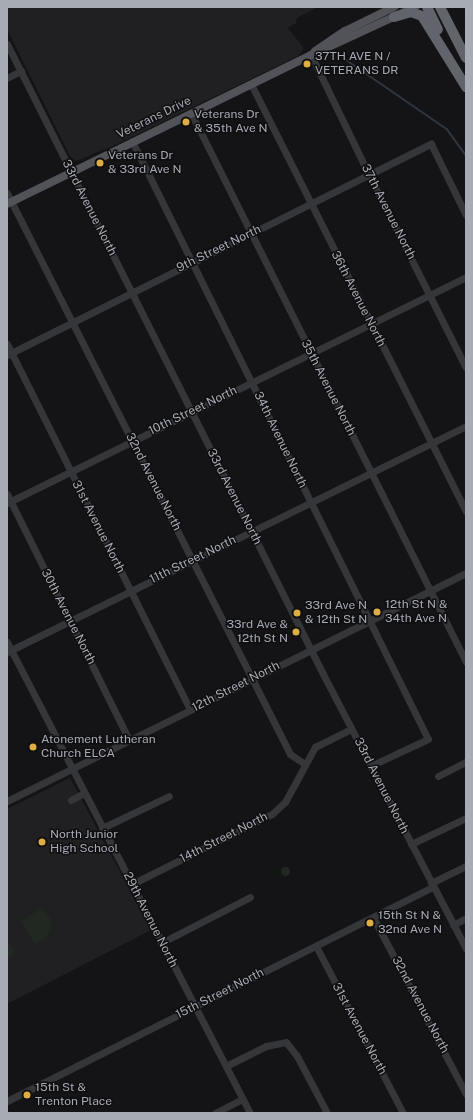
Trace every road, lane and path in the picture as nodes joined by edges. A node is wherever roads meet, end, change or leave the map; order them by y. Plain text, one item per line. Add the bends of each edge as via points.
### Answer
1 (415, 7) edge
2 (427, 7) edge
3 (440, 7) edge
4 (447, 7) edge
5 (394, 12) edge
6 (7, 44) edge
7 (311, 54) junction
8 (466, 55) edge
9 (466, 58) edge
10 (21, 71) junction
11 (7, 78) edge
12 (251, 84) junction
13 (466, 86) edge
14 (191, 113) junction
15 (132, 141) junction
16 (71, 172) junction
17 (369, 175) junction
18 (7, 194) edge
19 (9, 203) edge
20 (310, 204) junction
21 (466, 214) edge
22 (250, 234) junction
23 (192, 262) junction
24 (466, 277) edge
25 (132, 293) junction
26 (430, 294) junction
27 (72, 322) junction
28 (370, 323) junction
29 (7, 344) edge
30 (310, 353) junction
31 (9, 354) edge
32 (466, 368) edge
33 (252, 382) junction
34 (192, 412) junction
35 (466, 426) edge
36 (132, 441) junction
37 (431, 443) junction
38 (71, 472) junction
39 (370, 473) junction
40 (7, 494) edge
41 (9, 502) edge
42 (311, 502) junction
43 (466, 512) edge
44 (252, 532) junction
45 (192, 561) junction
46 (466, 573) edge
47 (131, 591) junction
48 (430, 591) junction
49 (70, 621) junction
50 (370, 621) junction
51 (7, 642) edge
52 (311, 650) junction
53 (9, 651) edge
54 (466, 662) edge
55 (252, 679) junction
56 (190, 710) junction
57 (351, 729) junction
58 (130, 740) junction
59 (466, 762) edge
60 (305, 764) junction
61 (370, 766) junction
62 (73, 769) junction
63 (438, 776) dead end
64 (7, 792) edge
65 (84, 793) junction
66 (169, 796) dead end
67 (9, 800) edge
68 (71, 800) dead end
69 (466, 818) edge
70 (102, 828) junction
71 (411, 844) junction
72 (466, 866) edge
73 (132, 884) junction
74 (432, 885) junction
75 (250, 897) dead end
76 (373, 917) junction
77 (466, 918) edge
78 (453, 925) junction
79 (162, 943) junction
80 (316, 946) junction
81 (466, 949) edge
82 (195, 1006) junction
83 (226, 1066) junction
84 (466, 1094) edge
85 (243, 1099) junction
86 (7, 1100) edge
87 (215, 1113) edge
88 (250, 1113) edge
89 (327, 1113) edge
90 (403, 1113) edge

1 - 5 main road, Veterans Drive
2 - 13 highway
3 - 9 highway
4 - 8 highway
5 - 7 main road, Veterans Drive
5 - 13 highway via 411,12 422,16
6 - 10 street, 33rd Avenue North
7 - 12 main road, Veterans Drive
7 - 17 street, 37th Avenue North
10 - 11 street
10 - 16 street, 33rd Avenue North
12 - 14 main road, Veterans Drive
12 - 20 street, 36th Avenue North
14 - 15 main road, Veterans Drive
14 - 22 street, 35th Avenue North
15 - 16 main road, Veterans Drive
15 - 23 street, 34th Avenue North
16 - 19 main road, Veterans Drive
16 - 25 street, 33rd Avenue North
17 - 20 street, 9th Street North
17 - 21 street, 9th Street North via 431,144
17 - 26 street, 37th Avenue North
18 - 19 street, 32nd Avenue North
19 - 27 street, 32nd Avenue North
20 - 22 street, 9th Street North
20 - 28 street, 36th Avenue North
22 - 23 street, 9th Street North
22 - 30 street, 35th Avenue North
23 - 25 street, 9th Street North
23 - 33 street, 34th Avenue North
24 - 26 street, 10th Street North
25 - 27 street, 9th Street North
25 - 34 street, 33rd Avenue North
26 - 28 street, 10th Street North
26 - 32 street, 37th Avenue North
27 - 31 street, 9th Street North
27 - 36 street, 32nd Avenue North
28 - 30 street, 10th Street North
28 - 37 street, 36th Avenue North
29 - 31 street, 31st Avenue North
30 - 33 street, 10th Street North
30 - 39 street, 35th Avenue North
31 - 38 street, 31st Avenue North
33 - 34 street, 10th Street North
33 - 42 street, 34th Avenue North
34 - 36 street, 10th Street North
34 - 44 street, 33rd Avenue North
35 - 37 street, 11th Street North
36 - 38 street, 10th Street North
36 - 45 street, 32nd Avenue North
37 - 39 street, 11th Street North
37 - 43 street, 36th Avenue North
38 - 41 street, 10th Street North
38 - 47 street, 31st Avenue North
39 - 42 street, 11th Street North
39 - 48 street, 35th Avenue North
40 - 41 street, 30th Avenue North
41 - 49 street, 30th Avenue North
42 - 44 street, 11th Street North
42 - 50 street, 34th Avenue North
44 - 45 street, 11th Street North
44 - 52 street, 33rd Avenue North
45 - 47 street, 11th Street North
45 - 55 street, 32nd Avenue North
46 - 48 street, 12th Street North
47 - 49 street, 11th Street North
47 - 56 street, 31st Avenue North
48 - 50 street, 12th Street North
48 - 54 street, 35th Avenue North
49 - 53 street, 11th Street North
49 - 58 street, 30th Avenue North
50 - 52 street, 12th Street North
50 - 61 street, 34th Avenue North via 428,739
51 - 53 street, 29th Avenue North
52 - 55 street, 12th Street North
52 - 57 street, 33rd Avenue North
53 - 62 street, 29th Avenue North
55 - 56 street, 12th Street North
55 - 60 street, 32nd Avenue North via 290,754
56 - 58 street, 12th Street North
57 - 60 street, 14th Street North via 315,747
57 - 61 street, 33rd Avenue North
58 - 62 street, 12th Street North
59 - 63 street
60 - 73 street, 14th Street North via 285,802 272,814
61 - 71 street, 33rd Avenue North
62 - 65 street, 29th Avenue North
62 - 67 street, 12th Street North
64 - 67 street
65 - 68 street
65 - 70 street, 29th Avenue North
66 - 70 street
69 - 71 street
70 - 73 street, 29th Avenue North
71 - 74 street, 33rd Avenue North
72 - 74 street, 15th Street North
73 - 79 street, 29th Avenue North
74 - 76 street, 15th Street North
74 - 78 street, 33rd Avenue North
75 - 79 street
76 - 80 street, 15th Street North
76 - 84 street, 32nd Avenue North
77 - 78 street
78 - 81 street, 33rd Avenue North
79 - 82 street, 29th Avenue North
80 - 82 street, 15th Street North
80 - 90 street, 31st Avenue North
82 - 83 street, 29th Avenue North
82 - 86 street, 15th Street North
83 - 85 street, 29th Avenue North
83 - 89 street via 266,1046 286,1042 297,1056
85 - 87 street
85 - 88 street, 29th Avenue North

